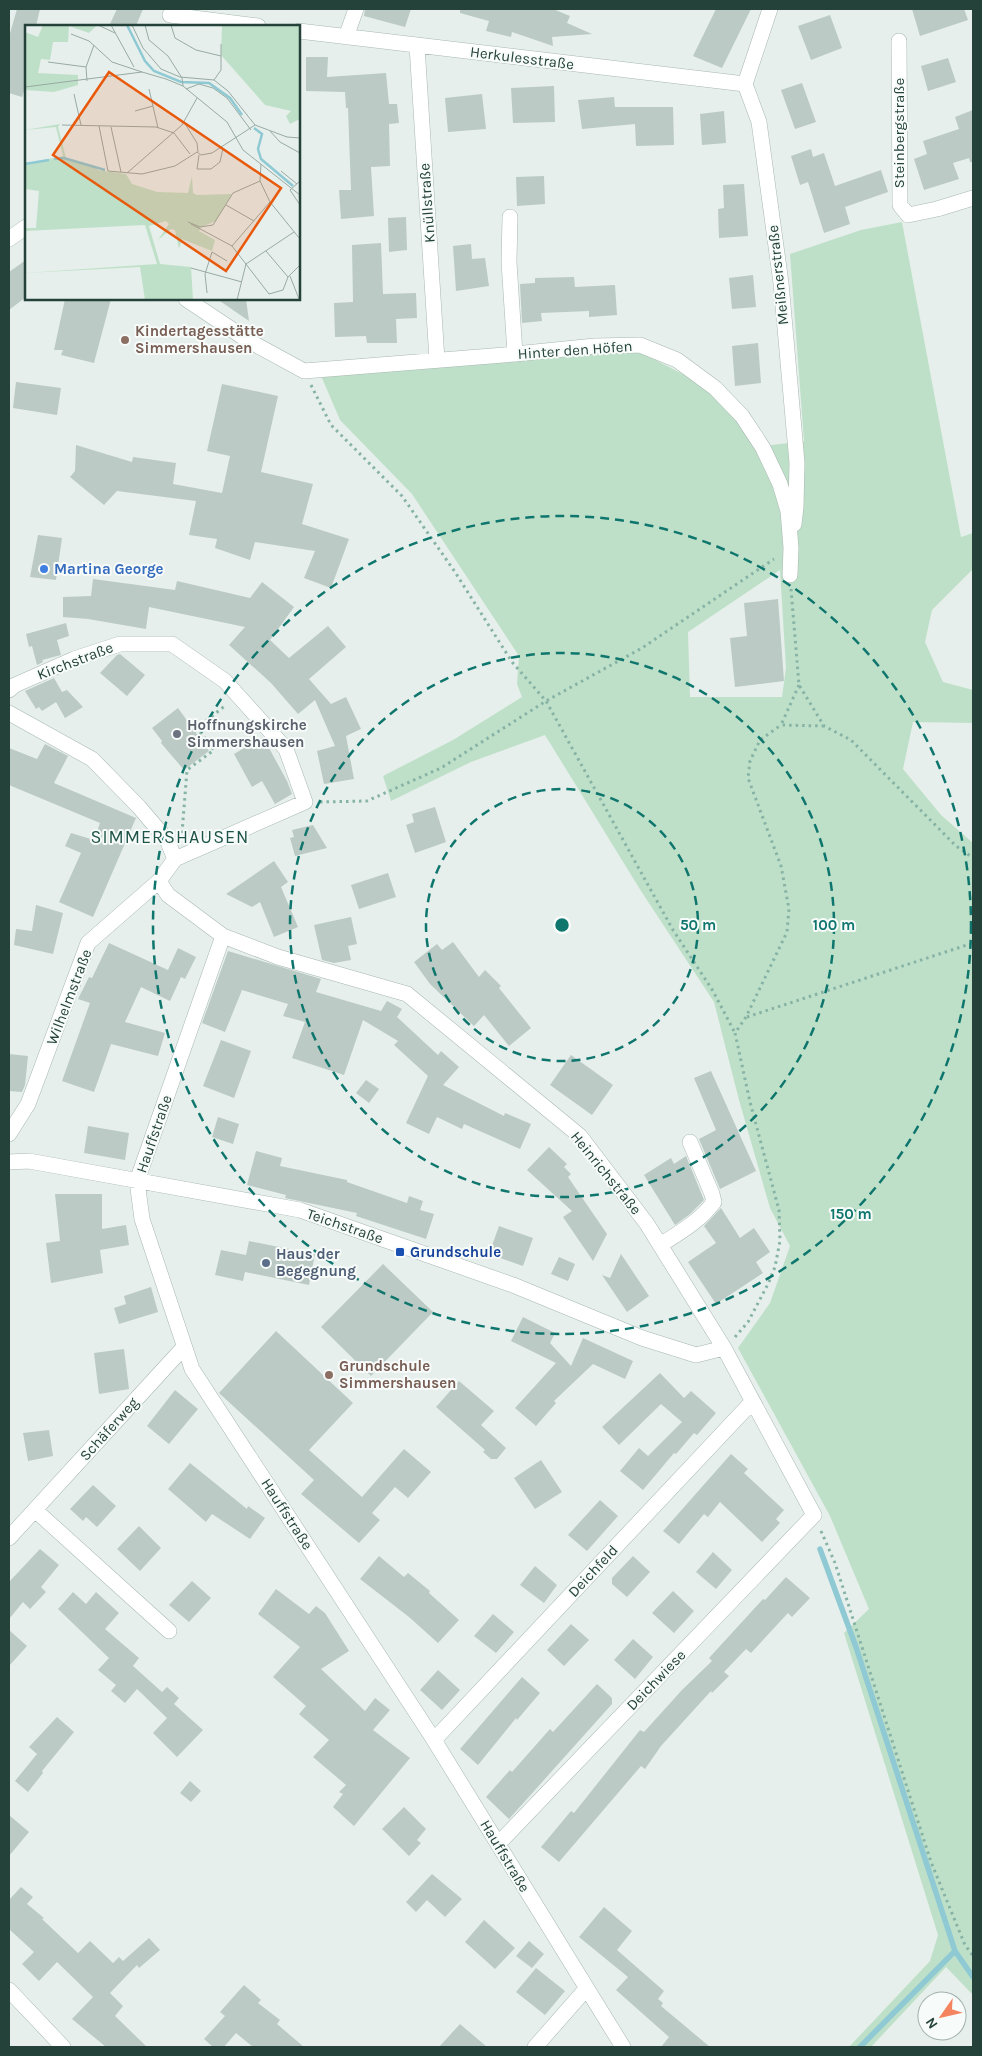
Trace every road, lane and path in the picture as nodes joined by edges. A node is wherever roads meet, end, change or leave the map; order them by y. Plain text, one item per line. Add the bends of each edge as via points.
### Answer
1 (356, 9) edge
2 (770, 9) edge
3 (168, 17) edge
4 (248, 25) edge
5 (300, 31) edge
6 (346, 37) junction
7 (899, 41) dead end
8 (416, 46) junction
9 (745, 84) junction
10 (973, 198) edge
11 (510, 217) dead end
12 (25, 228) edge
13 (9, 239) edge
14 (188, 300) edge
15 (515, 354) junction
16 (437, 360) junction
17 (304, 372) junction
18 (791, 548) junction
19 (790, 575) joint
20 (799, 685) junction
21 (9, 690) edge
22 (238, 696) junction
23 (546, 701) junction
24 (9, 713) edge
25 (781, 725) junction
26 (824, 726) junction
27 (306, 802) junction
28 (180, 857) junction
29 (973, 858) edge
30 (159, 881) junction
31 (223, 936) junction
32 (973, 943) edge
33 (746, 1017) junction
34 (735, 1033) junction
35 (9, 1134) edge
36 (690, 1142) dead end
37 (9, 1162) edge
38 (137, 1181) junction
39 (660, 1245) junction
40 (184, 1347) junction
41 (724, 1348) junction
42 (752, 1402) junction
43 (35, 1510) junction
44 (814, 1515) junction
45 (9, 1538) edge
46 (169, 1631) dead end
47 (434, 1740) junction
48 (498, 1844) junction
49 (973, 1956) edge
50 (586, 1989) junction
51 (9, 1990) edge
52 (63, 2047) edge
53 (535, 2047) edge
54 (623, 2047) edge

1 - 6 street
2 - 9 street
3 - 4 street
5 - 6 street, Herkulesstraße
6 - 8 street, Herkulesstraße
7 - 10 street, Steinbergstraße via 900,205 908,215
8 - 9 street, Herkulesstraße
8 - 16 street, Knüllstraße
9 - 18 street, Meißnerstraße via 759,122 780,283 796,463 796,507
11 - 15 street via 509,262
12 - 13 street
14 - 17 street
15 - 16 street, Hinter den Höfen
15 - 18 street, Hinter den Höfen via 640,345 677,360 715,388 742,416 758,440 788,512
16 - 17 street, Hinter den Höfen
17 - 23 path via 332,425 402,496 512,662
18 - 19 street, Hinter den Höfen
18 - 23 path via 642,648
19 - 20 path
20 - 25 path
20 - 26 path
21 - 22 street, Kirchstraße via 74,659 120,644 172,644 225,681
22 - 27 street, Kirchstraße via 286,749
22 - 28 path via 197,728 214,750 188,770
23 - 27 path via 441,768 367,801
23 - 34 path via 673,930 713,991
24 - 28 street via 92,759 139,807
25 - 26 path
25 - 33 path via 760,740 750,761 748,778 781,866 789,909 787,932
26 - 29 path via 851,740 956,846
27 - 28 street
28 - 30 street, Wilhelmstraße
30 - 31 street, Heinrichstraße via 168,895
30 - 35 street, Wilhelmstraße via 88,944 28,1104
31 - 38 street, Hauffstraße
31 - 39 street, Heinrichstraße via 278,958 407,994 580,1136
32 - 33 path
33 - 34 path
34 - 41 path via 779,1210 780,1241 775,1267 759,1302 748,1322
36 - 39 street via 714,1202 695,1222
37 - 38 street, Teichstraße via 29,1161
38 - 40 street, Hauffstraße via 142,1219
38 - 41 street, Teichstraße via 300,1210 513,1285 642,1338 696,1354
39 - 41 street, Heinrichstraße
40 - 43 street, Schäferweg
40 - 47 street, Hauffstraße via 192,1369
41 - 42 street, Heinrichstraße
42 - 44 street, Heinrichstraße
42 - 47 street, Deichfeld
43 - 45 street, Schäferweg
43 - 46 street
44 - 48 street, Deichwiese
44 - 49 path via 835,1563 931,1862 965,1945
47 - 48 street, Hauffstraße
48 - 50 street, Hauffstraße
50 - 53 street
50 - 54 street, Hauffstraße
51 - 52 street

